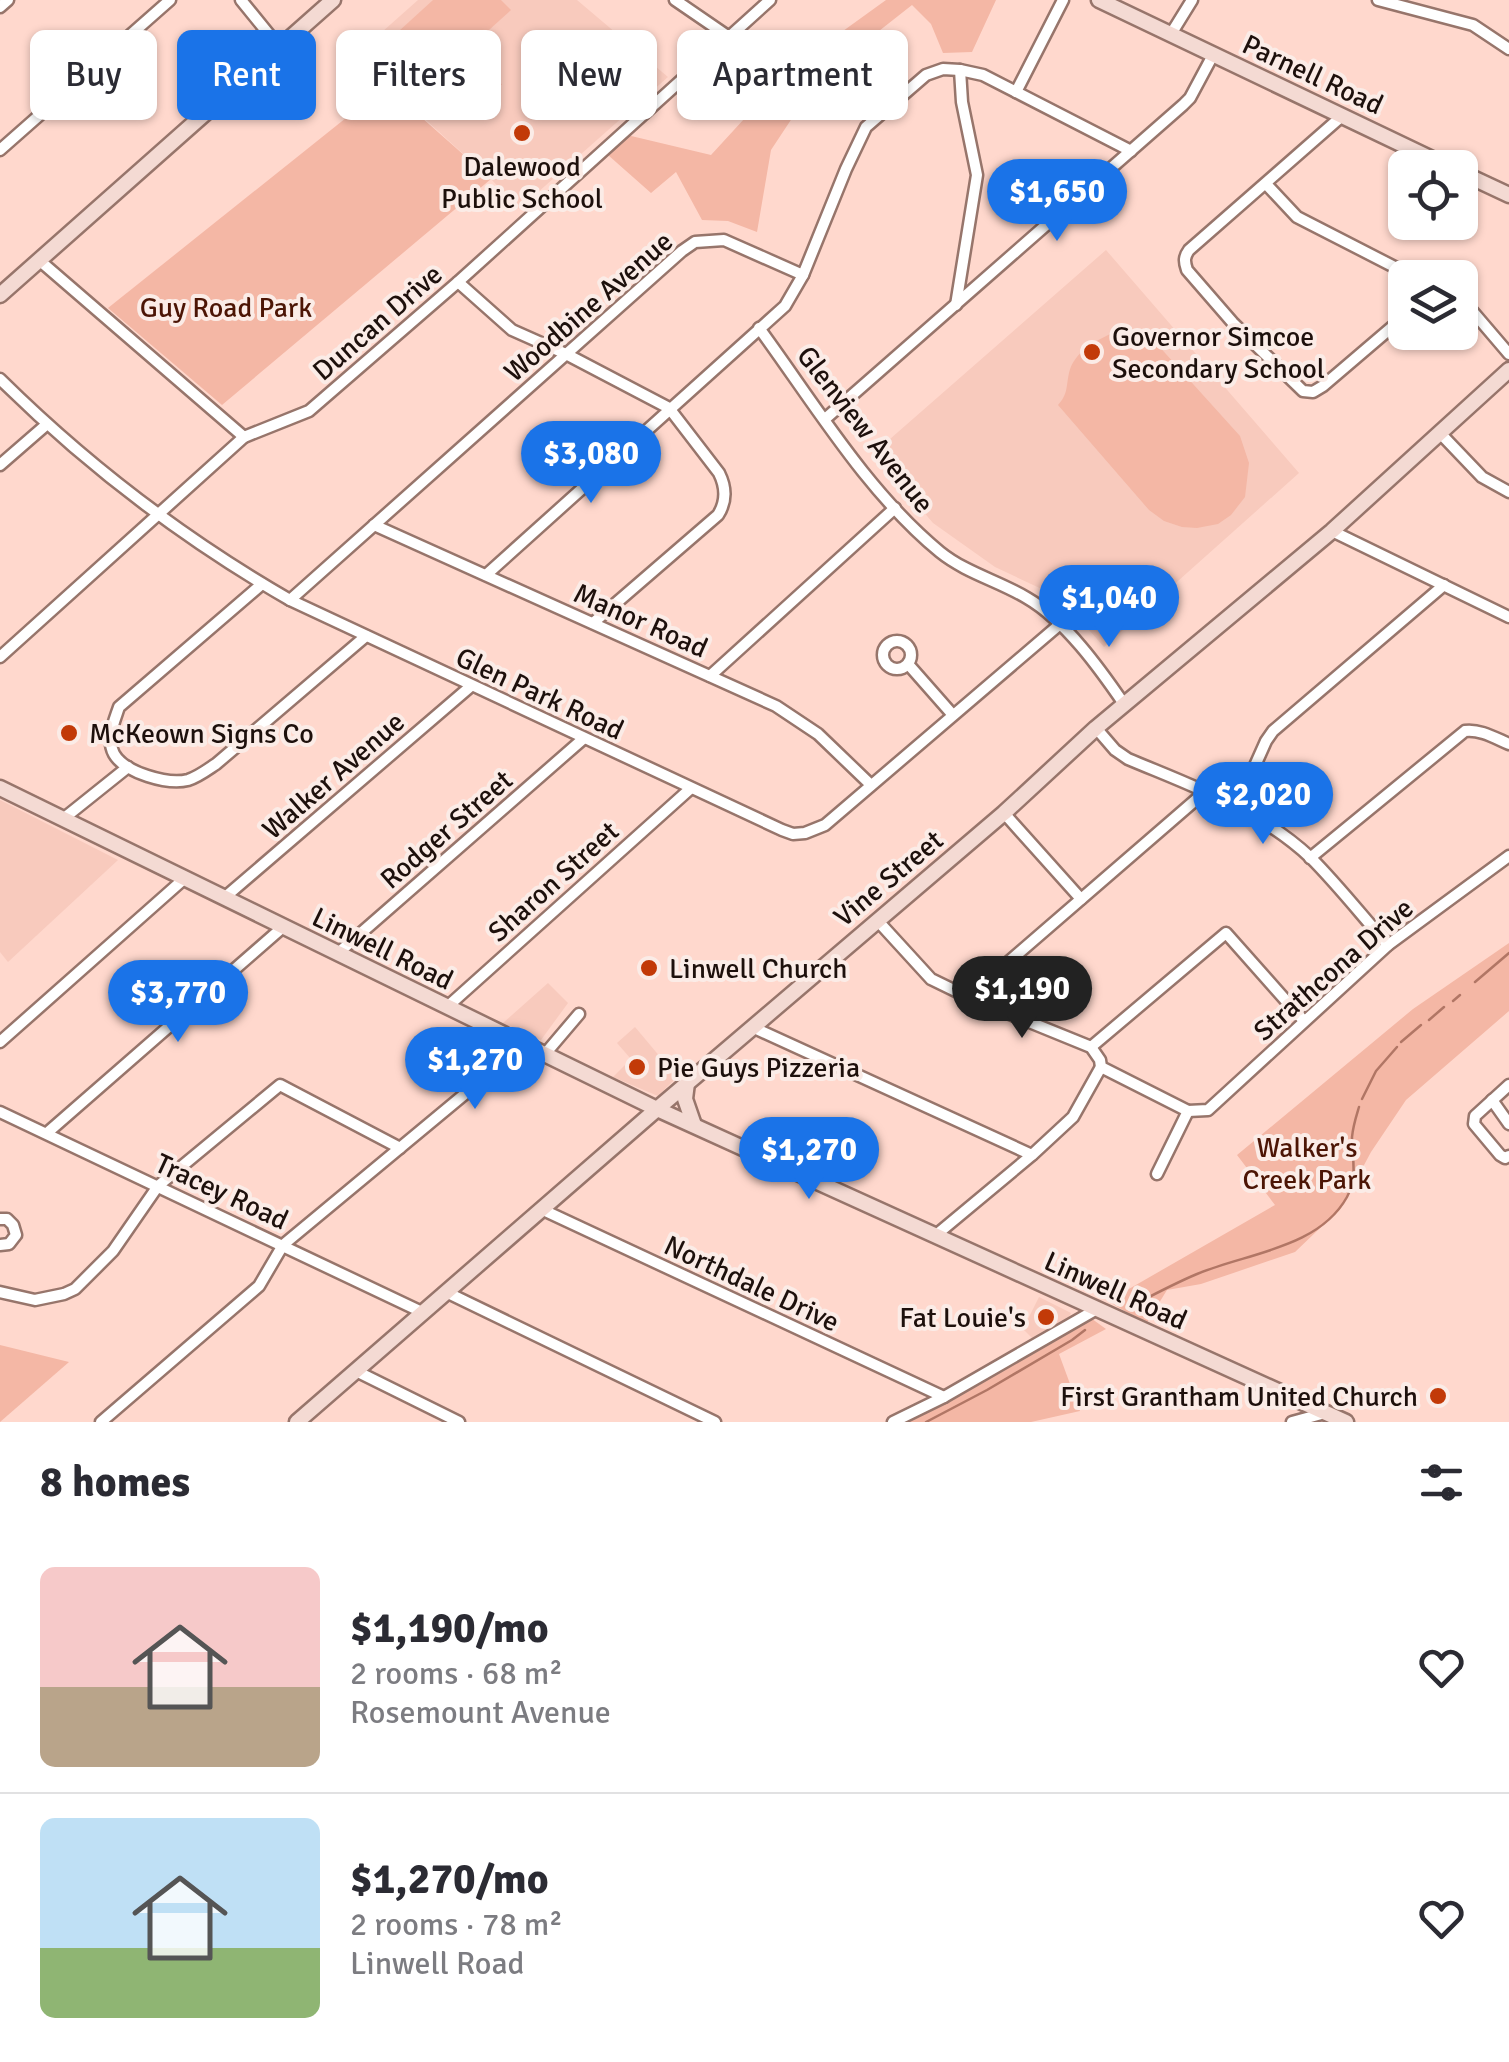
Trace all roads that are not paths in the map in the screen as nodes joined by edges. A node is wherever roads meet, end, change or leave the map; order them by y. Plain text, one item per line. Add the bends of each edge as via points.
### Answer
1 (8, 0) edge
2 (170, 0) edge
3 (241, 0) edge
4 (333, 0) edge
5 (675, 0) edge
6 (770, 0) edge
7 (1063, 0) edge
8 (1099, 0) edge
9 (1192, 0) edge
10 (1378, 0) edge
11 (0, 7) edge
12 (265, 30) edge
13 (300, 30) edge
14 (720, 30) edge
15 (736, 30) edge
16 (1171, 34) junction
17 (1509, 49) edge
18 (1214, 55) junction
19 (960, 70) junction
20 (677, 83) edge
21 (1016, 92) junction
22 (1342, 116) junction
23 (198, 120) edge
24 (0, 150) edge
25 (1413, 150) edge
26 (1131, 151) junction
27 (1478, 180) edge
28 (1267, 184) junction
29 (1509, 195) edge
30 (39, 260) junction
31 (1388, 264) edge
32 (802, 274) junction
33 (458, 282) junction
34 (0, 295) edge
35 (956, 306) junction
36 (1478, 318) edge
37 (759, 328) junction
38 (1388, 331) edge
39 (566, 354) junction
40 (1509, 354) edge
41 (1509, 370) edge
42 (0, 380) edge
43 (669, 408) junction
44 (825, 419) junction
45 (46, 425) junction
46 (1439, 432) junction
47 (244, 437) junction
48 (0, 465) edge
49 (1509, 492) edge
50 (895, 508) junction
51 (158, 515) junction
52 (374, 525) junction
53 (1332, 531) junction
54 (486, 575) junction
55 (262, 584) junction
56 (1444, 585) junction
57 (290, 600) junction
58 (1509, 617) edge
59 (593, 623) junction
60 (1059, 625) junction
61 (366, 636) junction
62 (0, 657) edge
63 (908, 664) dead end
64 (710, 676) junction
65 (472, 686) junction
66 (1124, 704) junction
67 (952, 714) junction
68 (1096, 728) junction
69 (583, 739) junction
70 (1509, 744) edge
71 (128, 767) junction
72 (870, 785) junction
73 (0, 788) edge
74 (690, 789) junction
75 (1206, 791) junction
76 (1237, 806) junction
77 (1004, 813) junction
78 (63, 819) junction
79 (1509, 856) edge
80 (1310, 858) junction
81 (185, 878) junction
82 (224, 898) junction
83 (1080, 899) junction
84 (878, 920) junction
85 (282, 927) junction
86 (1388, 945) junction
87 (338, 954) junction
88 (968, 997) junction
89 (446, 1007) junction
90 (579, 1014) dead end
91 (1304, 1022) junction
92 (752, 1027) junction
93 (0, 1042) edge
94 (524, 1045) junction
95 (1092, 1047) junction
96 (545, 1054) junction
97 (1101, 1067) junction
98 (687, 1082) junction
99 (1509, 1086) edge
100 (1492, 1100) junction
101 (657, 1108) junction
102 (1188, 1111) junction
103 (0, 1112) edge
104 (1509, 1124) edge
105 (694, 1126) junction
106 (46, 1133) junction
107 (400, 1148) junction
108 (1032, 1155) junction
109 (1509, 1156) edge
110 (1157, 1174) dead end
111 (158, 1186) junction
112 (541, 1210) junction
113 (0, 1219) edge
114 (936, 1235) junction
115 (0, 1245) edge
116 (283, 1245) junction
117 (0, 1292) edge
118 (446, 1292) junction
119 (1096, 1309) junction
120 (424, 1312) junction
121 (356, 1371) junction
122 (944, 1397) junction
123 (1326, 1413) junction
124 (101, 1422) edge
125 (298, 1422) edge
126 (459, 1422) edge
127 (715, 1422) edge
128 (893, 1422) edge
129 (1292, 1422) edge
130 (1346, 1422) edge

1 - 11 street
2 - 24 street
3 - 12 street
4 - 13 street
5 - 14 street
6 - 15 street, Duncan Drive
7 - 21 street
8 - 16 street, Parnell Road
9 - 16 street
10 - 17 street via 1473,25
16 - 18 street, Parnell Road
18 - 22 street, Parnell Road
18 - 26 street via 1190,98
19 - 21 street
19 - 32 street via 926,74 866,126
19 - 35 street via 977,175
20 - 33 street, Duncan Drive
21 - 26 street
22 - 25 street, Parnell Road
22 - 28 street
23 - 30 street
26 - 35 street
27 - 29 street
28 - 31 street via 1298,218
28 - 38 street via 1189,250 1186,270 1304,391 1323,386
30 - 34 street
30 - 47 street
32 - 37 street via 785,306
32 - 39 street, Woodbine Avenue via 724,240 695,242
33 - 39 street via 512,330
33 - 47 street, Duncan Drive via 310,412
35 - 44 street
36 - 40 street
37 - 43 street
37 - 44 street, Glenview Avenue
39 - 43 street
39 - 52 street, Woodbine Avenue
41 - 46 street, Vine Street
42 - 45 street, Glen Park Road
43 - 54 street
43 - 59 street via 719,473 724,506
44 - 50 street, Glenview Avenue
45 - 48 street
45 - 51 street, Glen Park Road
46 - 49 street via 1482,477
46 - 53 street, Vine Street
47 - 51 street, Duncan Drive
50 - 60 street, Glenview Avenue via 941,553 1026,598
50 - 64 street
51 - 55 street, Glen Park Road
51 - 62 street, Duncan Drive
52 - 54 street, Manor Road
52 - 57 street, Woodbine Avenue
53 - 56 street
53 - 66 street, Vine Street
54 - 59 street, Manor Road
55 - 57 street, Glen Park Road
55 - 71 street via 120,708 110,733 114,754
56 - 58 street
56 - 76 street via 1274,731
57 - 61 street, Glen Park Road
59 - 64 street, Manor Road
60 - 66 street, Glenview Avenue
60 - 67 street, Glen Park Road
61 - 65 street, Glen Park Road
61 - 71 street via 201,774 173,782
63 - 67 street
64 - 72 street, Manor Road via 794,716
65 - 69 street, Glen Park Road
65 - 82 street, Walker Avenue
66 - 68 street, Vine Street
67 - 72 street, Glen Park Road
68 - 75 street via 1128,759
68 - 77 street, Vine Street
69 - 74 street, Glen Park Road
69 - 87 street, Rodger Street
70 - 80 street via 1465,731
71 - 78 street
72 - 74 street, Glen Park Road via 824,825 793,834
73 - 78 street, Linwell Road
74 - 89 street, Sharon Street
75 - 76 street
75 - 83 street
76 - 80 street
77 - 83 street
77 - 84 street, Vine Street
78 - 81 street, Linwell Road
79 - 86 street, Strathcona Drive
80 - 86 street
81 - 82 street, Linwell Road
81 - 93 street
82 - 85 street, Linwell Road
83 - 88 street
84 - 88 street via 931,980
84 - 92 street, Vine Street
85 - 87 street, Linwell Road
85 - 106 street
86 - 91 street, Strathcona Drive
87 - 89 street, Linwell Road
88 - 95 street
89 - 94 street, Linwell Road
90 - 96 street
91 - 95 street via 1226,933
91 - 102 street, Strathcona Drive via 1208,1110
92 - 98 street, Vine Street
92 - 108 street
94 - 96 street, Linwell Road
94 - 107 street
95 - 97 street
96 - 101 street, Linwell Road
97 - 102 street
97 - 108 street via 1073,1117
98 - 101 street, Vine Street
98 - 105 street via 684,1098
99 - 100 street
100 - 104 street
100 - 109 street via 1474,1124 1500,1155
101 - 105 street, Linwell Road
101 - 112 street, Vine Street
102 - 110 street
103 - 106 street, Tracey Road
105 - 114 street, Linwell Road
106 - 111 street, Tracey Road
107 - 111 street via 280,1085
107 - 116 street
108 - 114 street
111 - 116 street, Tracey Road
111 - 117 street via 113,1250 75,1289 35,1300
112 - 118 street, Vine Street
112 - 122 street, Northdale Drive
113 - 115 street via 16,1235
114 - 119 street, Linwell Road
116 - 120 street, Tracey Road
116 - 124 street via 259,1286
118 - 120 street, Vine Street
118 - 127 street
119 - 122 street
119 - 123 street, Linwell Road
120 - 121 street, Vine Street
121 - 125 street, Vine Street
121 - 126 street
122 - 128 street
123 - 129 street
123 - 130 street, Linwell Road

